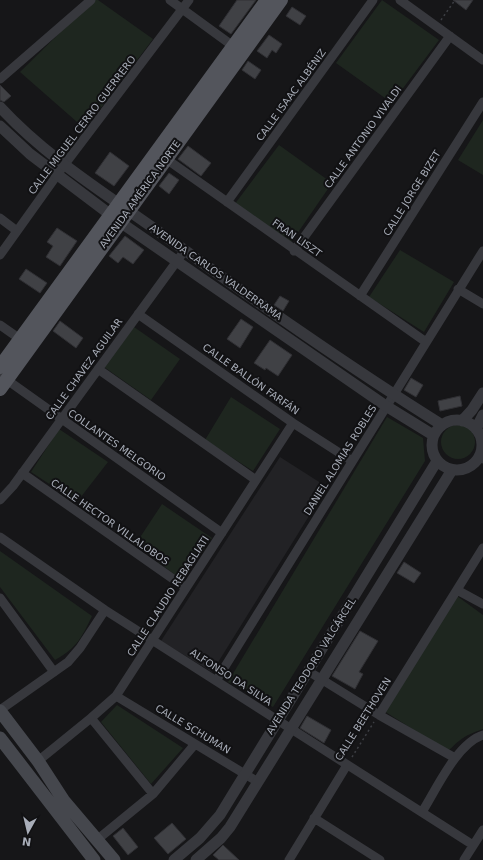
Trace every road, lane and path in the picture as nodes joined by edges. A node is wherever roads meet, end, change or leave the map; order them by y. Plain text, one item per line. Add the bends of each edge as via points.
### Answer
1 (91, 0) edge
2 (170, 0) edge
3 (189, 0) edge
4 (267, 0) edge
5 (281, 0) edge
6 (373, 0) edge
7 (400, 0) edge
8 (455, 0) edge
9 (182, 9) junction
10 (437, 26) junction
11 (450, 36) junction
12 (233, 46) junction
13 (483, 60) edge
14 (0, 79) edge
15 (483, 102) edge
16 (0, 107) edge
17 (0, 126) edge
18 (161, 155) junction
19 (65, 164) junction
20 (57, 175) junction
21 (227, 202) junction
22 (124, 207) junction
23 (0, 218) edge
24 (115, 218) junction
25 (17, 231) junction
26 (185, 250) junction
27 (294, 251) junction
28 (483, 251) edge
29 (0, 255) edge
30 (176, 262) junction
31 (458, 289) junction
32 (360, 296) junction
33 (483, 304) edge
34 (138, 314) junction
35 (0, 325) edge
36 (20, 339) junction
37 (426, 342) junction
38 (0, 367) edge
39 (98, 369) junction
40 (2, 382) edge
41 (483, 393) edge
42 (393, 394) junction
43 (386, 406) junction
44 (483, 415) edge
45 (61, 419) junction
46 (462, 421) junction
47 (294, 423) junction
48 (442, 425) junction
49 (476, 429) junction
50 (433, 435) junction
51 (481, 458) edge
52 (352, 461) junction
53 (437, 461) junction
54 (452, 470) junction
55 (22, 473) junction
56 (256, 480) junction
57 (0, 500) edge
58 (222, 533) junction
59 (0, 537) edge
60 (389, 539) junction
61 (403, 547) junction
62 (483, 548) edge
63 (186, 588) junction
64 (457, 590) junction
65 (0, 598) edge
66 (483, 604) edge
67 (105, 610) junction
68 (152, 640) junction
69 (308, 671) junction
70 (54, 672) junction
71 (321, 679) junction
72 (216, 681) junction
73 (116, 696) junction
74 (0, 711) edge
75 (379, 715) junction
76 (91, 718) junction
77 (278, 720) junction
78 (291, 729) junction
79 (483, 736) edge
80 (0, 738) edge
81 (195, 744) junction
82 (456, 758) junction
83 (38, 761) junction
84 (347, 765) junction
85 (245, 773) junction
86 (258, 782) junction
87 (153, 794) junction
88 (422, 812) junction
89 (314, 818) junction
90 (483, 830) edge
91 (98, 839) junction
92 (473, 845) junction
93 (94, 860) edge
94 (114, 860) edge
95 (174, 860) edge
96 (196, 860) edge
97 (289, 860) edge
98 (380, 860) edge
99 (464, 860) edge

1 - 14 street
2 - 9 street
3 - 9 street, CALLE MIGUEL CERRO GUERRERO
4 - 12 main road, AVENIDA AMÉRICA NORTE
5 - 18 main road, AVENIDA AMÉRICA NORTE
6 - 21 street, CALLE ISAAC ALBÉNIZ
7 - 10 street
8 - 10 path
9 - 12 street
9 - 19 street, CALLE MIGUEL CERRO GUERRERO
10 - 11 street
11 - 13 street
11 - 27 street, CALLE ANTONIO VIVALDI
12 - 18 main road, AVENIDA AMÉRICA NORTE
15 - 32 street, CALLE JORGE BIZET
16 - 19 street, AVENIDA CARLOS VALDERRAMA via 38,144
17 - 20 street, AVENIDA CARLOS VALDERRAMA
18 - 21 street, FRAN LISZT
18 - 22 main road, AVENIDA AMÉRICA NORTE
19 - 20 street, CALLE MIGUEL CERRO GUERRERO
19 - 22 street, AVENIDA CARLOS VALDERRAMA
20 - 24 street, AVENIDA CARLOS VALDERRAMA
20 - 25 street, CALLE MIGUEL CERRO GUERRERO
21 - 27 street, FRAN LISZT
22 - 24 main road, AVENIDA AMÉRICA NORTE
22 - 26 street, AVENIDA CARLOS VALDERRAMA
23 - 25 street
24 - 30 street, AVENIDA CARLOS VALDERRAMA
24 - 36 main road, AVENIDA AMÉRICA NORTE
24 - 40 main road, AVENIDA AMÉRICA NORTE
25 - 29 street, CALLE MIGUEL CERRO GUERRERO
26 - 30 street, CALLE CHAVEZ AGUILAR
26 - 42 street, AVENIDA CARLOS VALDERRAMA
27 - 32 street, FRAN LISZT
28 - 31 street, DANIEL ALOMIAS ROBLES
30 - 34 street, CALLE CHAVEZ AGUILAR
30 - 43 street, AVENIDA CARLOS VALDERRAMA
31 - 33 street
31 - 37 street, DANIEL ALOMIAS ROBLES
32 - 37 street, FRAN LISZT
34 - 39 street, CALLE CHAVEZ AGUILAR
34 - 47 street, CALLE BALLÓN FARFÁN
35 - 36 street
36 - 38 main road, AVENIDA AMÉRICA NORTE
37 - 42 street, DANIEL ALOMIAS ROBLES
39 - 45 street, CALLE CHAVEZ AGUILAR
39 - 56 street
40 - 45 street, COLLANTES MELGORIO
41 - 46 street
42 - 43 street, DANIEL ALOMIAS ROBLES
42 - 48 street, AVENIDA CARLOS VALDERRAMA
43 - 50 street, AVENIDA CARLOS VALDERRAMA
43 - 52 street, DANIEL ALOMIAS ROBLES
44 - 49 street
45 - 55 street, CALLE CHAVEZ AGUILAR
45 - 58 street, COLLANTES MELGORIO
46 - 48 street via 455,420
46 - 49 street
47 - 52 street, CALLE BALLÓN FARFÁN
47 - 56 street, CALLE CLAUDIO REBAGLIATI
48 - 50 street
49 - 51 street via 482,443
50 - 53 street via 432,448
51 - 54 street via 467,468
52 - 72 street, DANIEL ALOMIAS ROBLES
53 - 54 street
53 - 60 street, AVENIDA TEODORO VALCÁRCEL
54 - 61 street, AVENIDA TEODORO VALCÁRCEL
55 - 57 street, CALLE CHAVEZ AGUILAR
55 - 63 street, CALLE HECTOR VILLALOBOS
56 - 58 street, CALLE CLAUDIO REBAGLIATI
58 - 63 street, CALLE CLAUDIO REBAGLIATI
59 - 67 street, ALFONSO DA SILVA
60 - 61 street
60 - 69 street, AVENIDA TEODORO VALCÁRCEL
61 - 71 street, AVENIDA TEODORO VALCÁRCEL
62 - 64 street, CALLE BEETHOVEN
63 - 68 street, CALLE CLAUDIO REBAGLIATI
64 - 66 street
64 - 75 street, CALLE BEETHOVEN
65 - 70 street
67 - 68 street, ALFONSO DA SILVA
67 - 70 street via 80,648 68,662
68 - 72 street, ALFONSO DA SILVA
68 - 73 street, CALLE CLAUDIO REBAGLIATI
69 - 71 street
69 - 77 street, AVENIDA TEODORO VALCÁRCEL
70 - 74 street
71 - 75 street
71 - 78 street, AVENIDA TEODORO VALCÁRCEL
72 - 77 street, ALFONSO DA SILVA
73 - 76 street, CALLE CLAUDIO REBAGLIATI
73 - 81 street, CALLE SCHUMAN
74 - 83 main road
75 - 82 street
75 - 84 path, CALLE BEETHOVEN
76 - 83 street, CALLE CLAUDIO REBAGLIATI
76 - 87 street
77 - 78 street, ALFONSO DA SILVA
77 - 85 street, AVENIDA TEODORO VALCÁRCEL
78 - 84 street, ALFONSO DA SILVA
78 - 86 street, AVENIDA TEODORO VALCÁRCEL
79 - 82 street via 471,742
80 - 93 main road
81 - 85 street, CALLE SCHUMAN
81 - 87 street
82 - 88 street
83 - 91 main road via 64,801
84 - 88 street, ALFONSO DA SILVA
84 - 89 street, CALLE BEETHOVEN
85 - 86 street, CALLE SCHUMAN
85 - 95 street, AVENIDA TEODORO VALCÁRCEL via 210,828
86 - 96 street, AVENIDA TEODORO VALCÁRCEL via 221,838
87 - 91 street
88 - 92 street, ALFONSO DA SILVA
89 - 97 street, CALLE BEETHOVEN
89 - 98 street
90 - 92 street
91 - 94 main road
92 - 99 street

